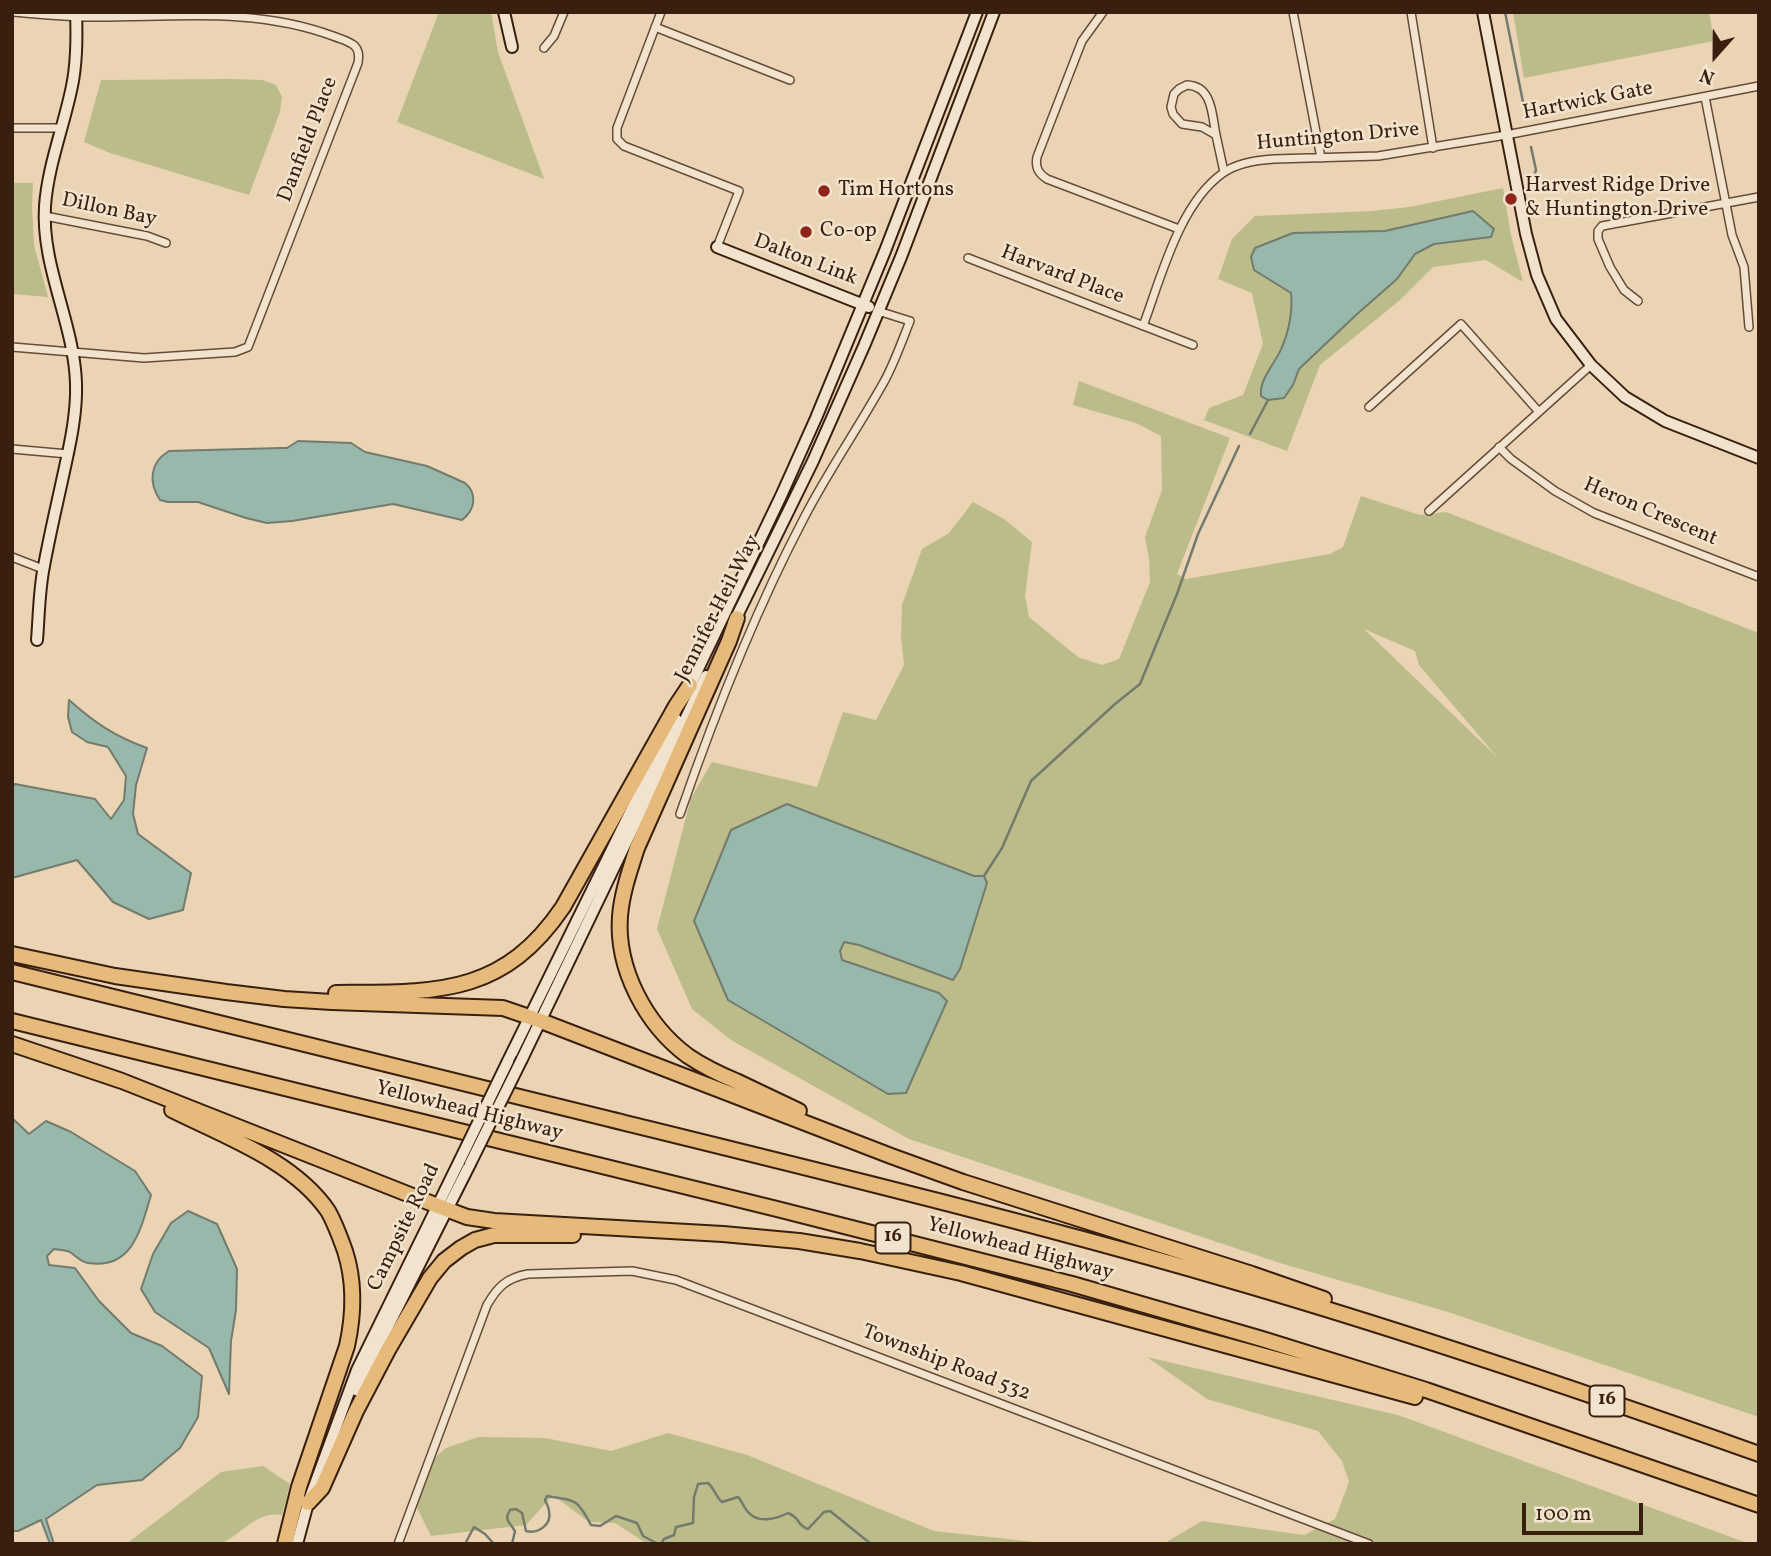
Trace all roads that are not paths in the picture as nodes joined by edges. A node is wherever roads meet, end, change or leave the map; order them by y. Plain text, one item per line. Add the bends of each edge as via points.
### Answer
1 (12, 12) edge
2 (505, 12) edge
3 (564, 12) edge
4 (661, 12) edge
5 (977, 12) edge
6 (994, 12) edge
7 (1103, 12) edge
8 (1293, 12) edge
9 (1411, 12) edge
10 (1483, 12) edge
11 (76, 15) edge
12 (655, 27) junction
13 (512, 47) dead end
14 (544, 48) dead end
15 (790, 80) dead end
16 (1759, 86) edge
17 (1705, 97) junction
18 (12, 128) edge
19 (61, 128) junction
20 (1216, 135) junction
21 (1506, 135) junction
22 (1433, 148) junction
23 (1321, 158) junction
24 (1224, 172) junction
25 (1759, 197) edge
26 (1725, 203) junction
27 (45, 215) junction
28 (1179, 229) junction
29 (166, 243) dead end
30 (717, 247) joint
31 (968, 258) dead end
32 (1638, 301) dead end
33 (863, 304) junction
34 (878, 310) junction
35 (1143, 327) junction
36 (1749, 327) dead end
37 (1193, 345) dead end
38 (12, 347) edge
39 (73, 352) junction
40 (1591, 365) junction
41 (1369, 407) dead end
42 (1539, 412) junction
43 (1499, 447) junction
44 (12, 449) edge
45 (68, 454) junction
46 (1759, 458) edge
47 (1429, 510) dead end
48 (12, 558) edge
49 (43, 569) junction
50 (1759, 577) edge
51 (737, 618) junction
52 (37, 640) dead end
53 (690, 685) junction
54 (680, 814) dead end
55 (12, 954) edge
56 (12, 972) edge
57 (226, 992) junction
58 (535, 1019) junction
59 (12, 1021) edge
60 (12, 1044) edge
61 (122, 1081) junction
62 (859, 1144) junction
63 (465, 1163) junction
64 (442, 1208) junction
65 (681, 1232) junction
66 (1388, 1329) junction
67 (1482, 1409) junction
68 (1759, 1454) edge
69 (308, 1503) junction
70 (1759, 1505) edge
71 (285, 1544) edge
72 (297, 1544) edge
73 (398, 1544) edge
74 (1369, 1544) edge

1 - 11 street
2 - 13 main road
3 - 14 street
4 - 12 street
5 - 33 main road, Jennifer Heil Way
6 - 34 main road, Jennifer Heil Way
7 - 28 street via 1082,41 1037,157 1037,170 1046,178
8 - 23 street
9 - 22 street
10 - 21 main road
11 - 19 main road via 74,76
11 - 39 street, Danfield Place via 251,17 325,33 354,45 359,55 248,347 235,352 144,358
12 - 15 street
12 - 30 street via 617,128 617,139 624,146 739,191
16 - 17 street, Hartwick Gate
17 - 21 street, Hartwick Gate
17 - 26 street
18 - 19 street
19 - 27 main road
20 - 20 street via 1204,92 1193,85 1179,89 1171,100 1177,120
20 - 24 street
21 - 22 street, Huntington Drive
21 - 40 main road via 1537,275 1556,319
22 - 23 street, Huntington Drive
23 - 24 street, Huntington Drive via 1261,159
24 - 28 street, Huntington Drive via 1205,189
25 - 26 street
26 - 32 street via 1602,226 1598,239 1609,267 1624,290
26 - 36 street via 1744,267
27 - 29 street, Dillon Bay
27 - 39 main road via 48,251
28 - 35 street, Huntington Drive
30 - 33 main road, Dalton Link
31 - 35 street, Harvard Place
33 - 34 main road, Dalton Link
33 - 53 main road, Jennifer Heil Way via 781,496
34 - 51 main road, Jennifer Heil Way via 813,461
34 - 54 street, Jennifer Heil Way via 910,321 885,379 805,516 765,596
35 - 37 street, Harvard Place
38 - 39 street
39 - 45 main road via 76,385
40 - 42 street
40 - 46 main road via 1654,416
41 - 42 street via 1461,324
42 - 43 street
43 - 47 street
43 - 50 street, Heron Crescent via 1555,491 1594,513
44 - 45 street
45 - 49 main road
48 - 49 street
49 - 52 main road
51 - 58 main road, Jennifer Heil Way
51 - 62 highway via 631,867 620,918 626,967 652,1021 688,1056
53 - 57 highway via 563,906 531,947 499,969 462,985 428,991
53 - 58 main road, Jennifer Heil Way
55 - 57 highway via 115,976
56 - 66 highway, Yellowhead Highway / 16 via 923,1196
57 - 58 highway via 332,1002 503,1007
58 - 62 highway
58 - 63 main road, Campsite Road, bridge via 508,1061
58 - 63 main road, Jennifer Heil Way, bridge via 522,1059
59 - 67 highway, Yellowhead Highway / 16 via 993,1264 1262,1339
60 - 61 highway
61 - 64 highway
61 - 71 highway via 284,1167 312,1191 340,1236 353,1289 351,1328
62 - 66 highway via 1265,1278 1350,1308
63 - 64 main road, Campsite Road
64 - 65 highway via 494,1222
64 - 69 main road, Campsite Road via 357,1370
65 - 67 highway via 799,1241 961,1273 1452,1406
65 - 69 highway via 494,1236 475,1240 455,1252 425,1285 356,1411 322,1488
66 - 68 highway, Yellowhead Highway / 16
67 - 70 highway, Yellowhead Highway / 16
69 - 72 main road, Campsite Road
73 - 74 street, Township Road 532 via 495,1292 503,1283 528,1274 632,1271 676,1280

